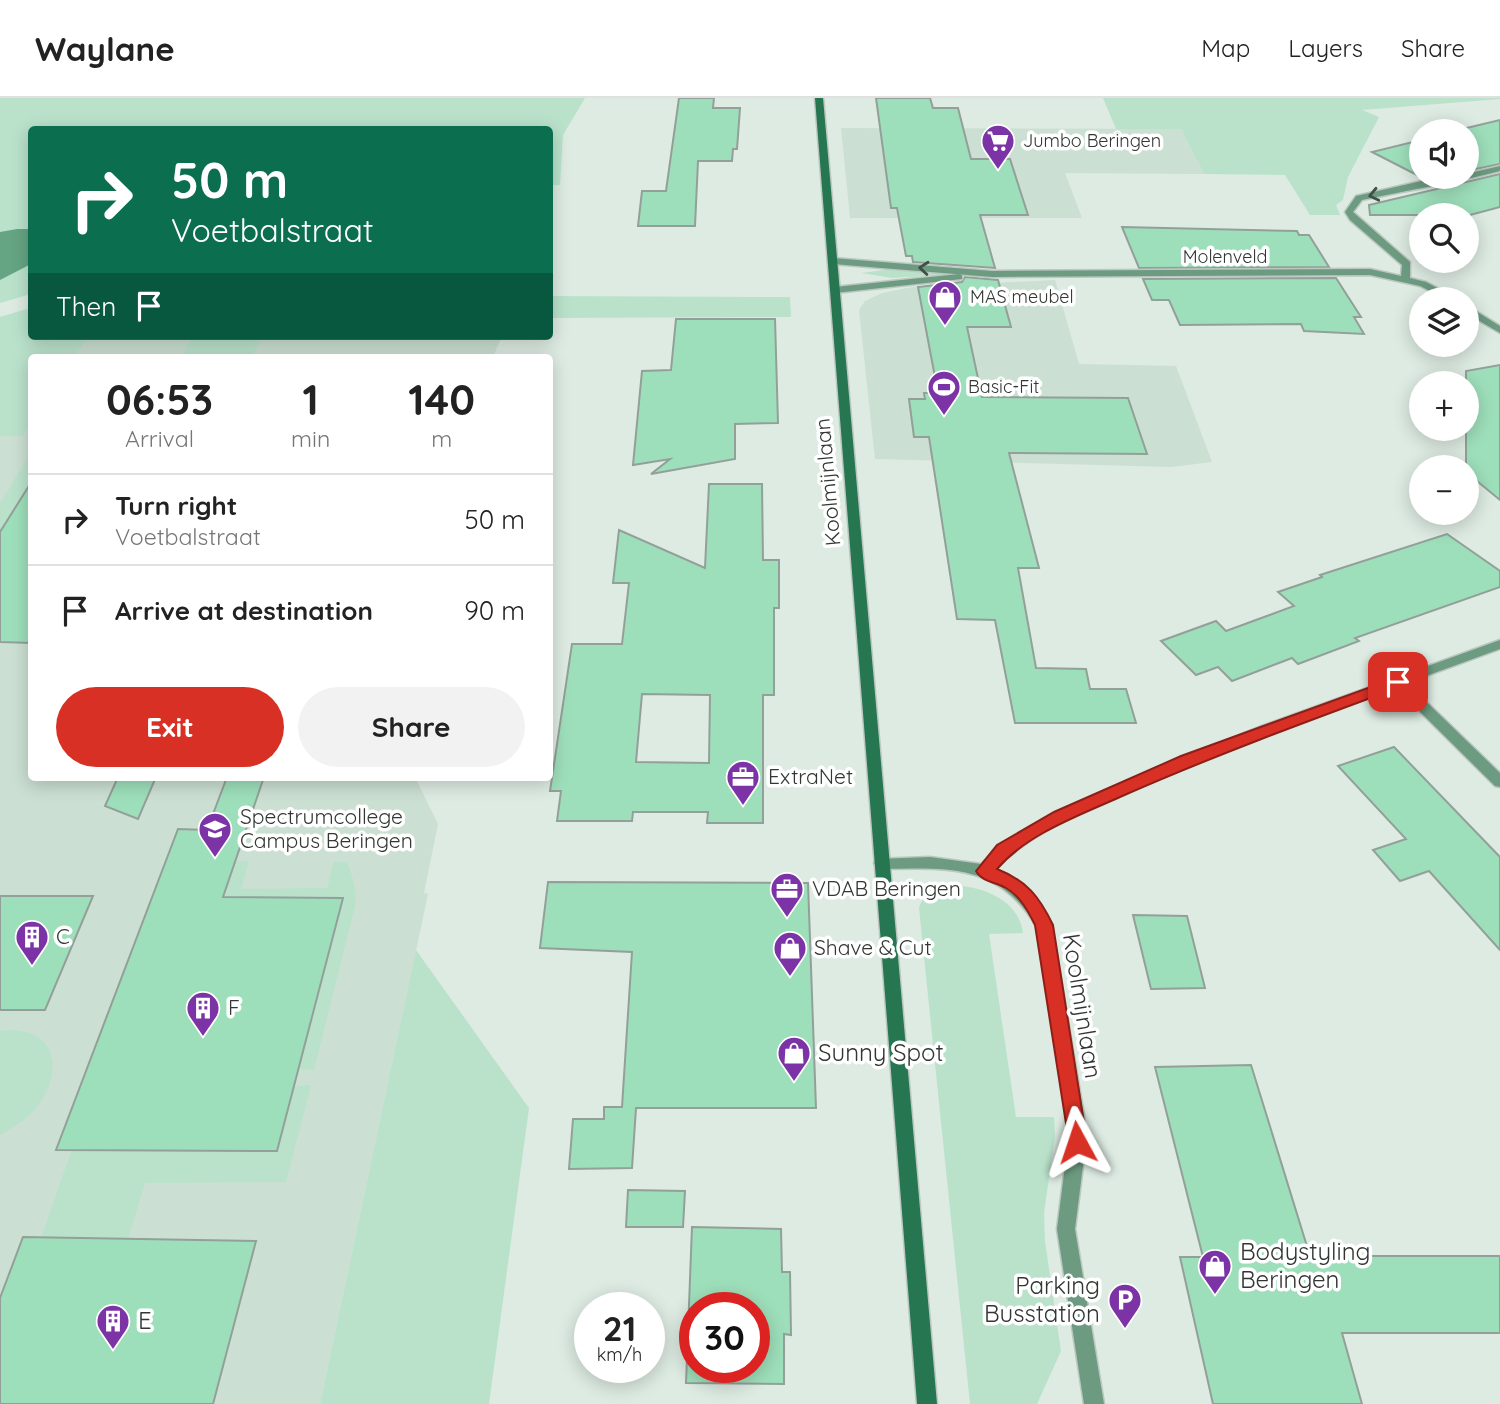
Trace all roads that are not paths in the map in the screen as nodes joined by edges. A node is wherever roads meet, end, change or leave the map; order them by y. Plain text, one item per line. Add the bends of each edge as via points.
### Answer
1 (819, 98) edge
2 (1500, 168) edge
3 (1479, 174) edge
4 (1409, 187) edge
5 (833, 261) junction
6 (992, 274) junction
7 (1405, 278) junction
8 (1426, 287) edge
9 (835, 290) junction
10 (1479, 316) edge
11 (1500, 330) edge
12 (1500, 644) edge
13 (1398, 682) junction
14 (1500, 782) edge
15 (882, 863) junction
16 (984, 871) junction
17 (927, 1404) edge
18 (1094, 1404) edge

1 - 5 street, Koolmijnlaan
2 - 3 street
4 -> 7 street via 1359,198 1349,212 1406,264
6 -> 5 street
5 - 9 street, Koolmijnlaan
6 - 7 street, Molenveld via 1342,271
6 - 9 street
7 - 8 street, Molenveld
9 - 15 street, Koolmijnlaan
10 - 11 street
12 - 13 street
13 - 14 street
13 - 16 street via 1187,760 1060,817 1003,850
15 - 16 street, Koolmijnlaan via 943,863
15 - 17 street, Koolmijnlaan
16 - 18 street, Koolmijnlaan via 1014,884 1034,903 1044,925 1075,1116 1077,1142 1066,1229

